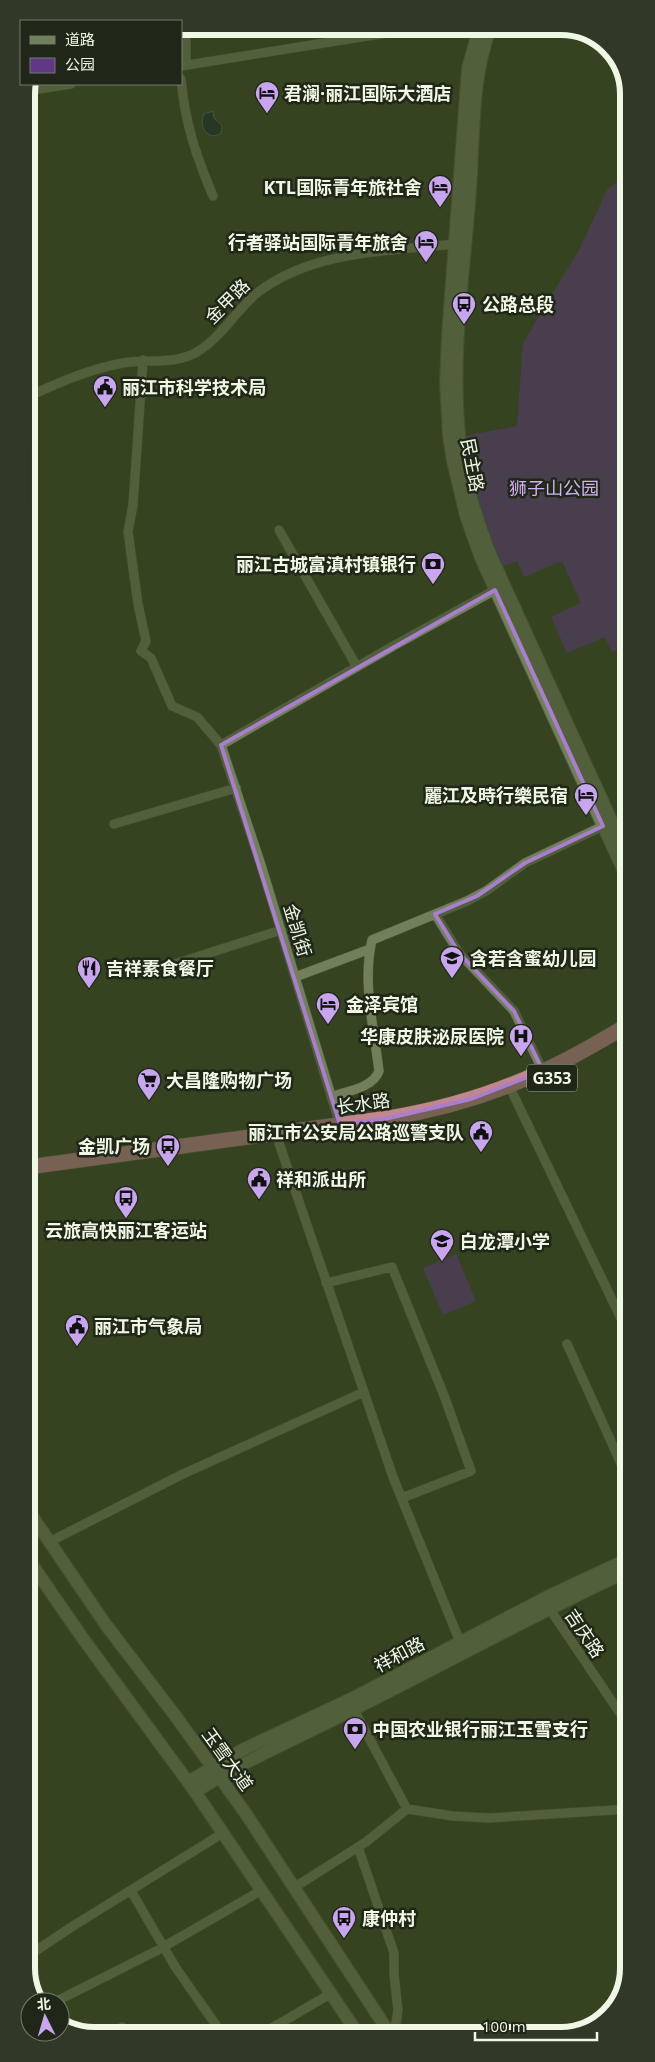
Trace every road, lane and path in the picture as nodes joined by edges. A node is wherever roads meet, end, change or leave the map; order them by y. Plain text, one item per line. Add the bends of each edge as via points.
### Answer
1 (186, 35) edge
2 (375, 35) edge
3 (477, 35) edge
4 (488, 35) edge
5 (184, 66) edge
6 (65, 85) edge
7 (182, 85) edge
8 (35, 90) edge
9 (213, 196) dead end
10 (456, 244) junction
11 (144, 360) junction
12 (35, 394) edge
13 (279, 530) dead end
14 (495, 590) junction
15 (357, 666) junction
16 (222, 745) junction
17 (236, 788) junction
18 (114, 824) dead end
19 (603, 826) junction
20 (620, 838) edge
21 (620, 861) edge
22 (435, 914) junction
23 (281, 930) junction
24 (370, 949) junction
25 (156, 970) dead end
26 (295, 977) junction
27 (620, 1030) edge
28 (620, 1040) edge
29 (543, 1072) junction
30 (513, 1094) junction
31 (331, 1097) junction
32 (340, 1125) junction
33 (279, 1142) junction
34 (35, 1166) edge
35 (35, 1175) edge
36 (326, 1283) junction
37 (620, 1316) edge
38 (567, 1344) dead end
39 (364, 1392) junction
40 (620, 1461) edge
41 (402, 1498) junction
42 (35, 1521) edge
43 (48, 1542) junction
44 (620, 1563) edge
45 (35, 1569) edge
46 (620, 1575) edge
47 (549, 1608) junction
48 (460, 1642) junction
49 (354, 1710) junction
50 (620, 1713) edge
51 (216, 1772) junction
52 (192, 1787) junction
53 (407, 1810) junction
54 (620, 1810) edge
55 (224, 1833) junction
56 (358, 1847) junction
57 (295, 1887) junction
58 (262, 1890) junction
59 (131, 1891) junction
60 (164, 1947) junction
61 (35, 1951) edge
62 (70, 1994) edge
63 (330, 1994) junction
64 (218, 2027) edge
65 (274, 2027) edge
66 (353, 2027) edge
67 (385, 2027) edge
68 (394, 2027) edge

1 - 5 street
2 - 5 street
3 - 10 main road, 民主路 via 468,68
4 - 20 main road, 民主路 via 478,69 458,336 457,409 462,457 475,513 490,554
6 - 8 street
7 - 9 street via 191,139
10 - 11 street, 金甲路 via 356,255 301,268 256,294 200,350 177,359
10 - 14 main road, 民主路 via 447,359 449,436 466,516
11 - 12 street, 金甲路 via 90,371
11 - 16 street via 128,532 146,641 141,650 151,658 172,706 197,717
13 - 15 street
14 - 15 street
14 - 19 main road, 民主路
15 - 16 street
16 - 17 street, 金凯街
17 - 18 street
17 - 23 street, 金凯街
19 - 21 main road, 民主路
19 - 22 street via 525,863 482,894
22 - 24 street via 372,940
22 - 29 street via 459,953 514,1011
23 - 25 street
23 - 26 street, 金凯街
24 - 26 street
24 - 31 street via 368,988 380,1071 369,1083
26 - 31 street, 金凯街
27 - 29 highway, 长水路 / G353
28 - 30 highway, 长水路 / G353 via 559,1074
29 - 32 highway, 长水路 / G353 via 442,1108
30 - 33 highway, 长水路 / G353 via 471,1109 418,1122
30 - 37 street
31 - 32 street, 金凯街
32 - 34 highway, 长水路 / G353
33 - 35 highway, 长水路 / G353
33 - 36 street
36 - 39 street
36 - 41 street via 392,1266 471,1471
38 - 40 street
39 - 41 street
39 - 43 street via 183,1474
41 - 48 street
42 - 43 main road, 玉雪大道
43 - 51 main road, 玉雪大道
44 - 48 main road, 祥和路
45 - 52 main road
46 - 47 main road, 祥和路
47 - 49 main road, 祥和路
47 - 50 street, 吉庆路
48 - 51 main road, 祥和路 via 353,1698 252,1745
49 - 51 main road, 祥和路
49 - 53 street
51 - 52 main road, 祥和路
51 - 57 main road, 玉雪大道
52 - 55 main road
53 - 54 street via 489,1818
53 - 56 street
55 - 58 main road
55 - 59 street
56 - 57 street
56 - 68 street via 394,1953 398,2010
57 - 67 main road, 玉雪大道
58 - 60 street
58 - 63 main road
59 - 60 street
59 - 61 street
60 - 62 street
60 - 64 street
63 - 65 street
63 - 66 main road

